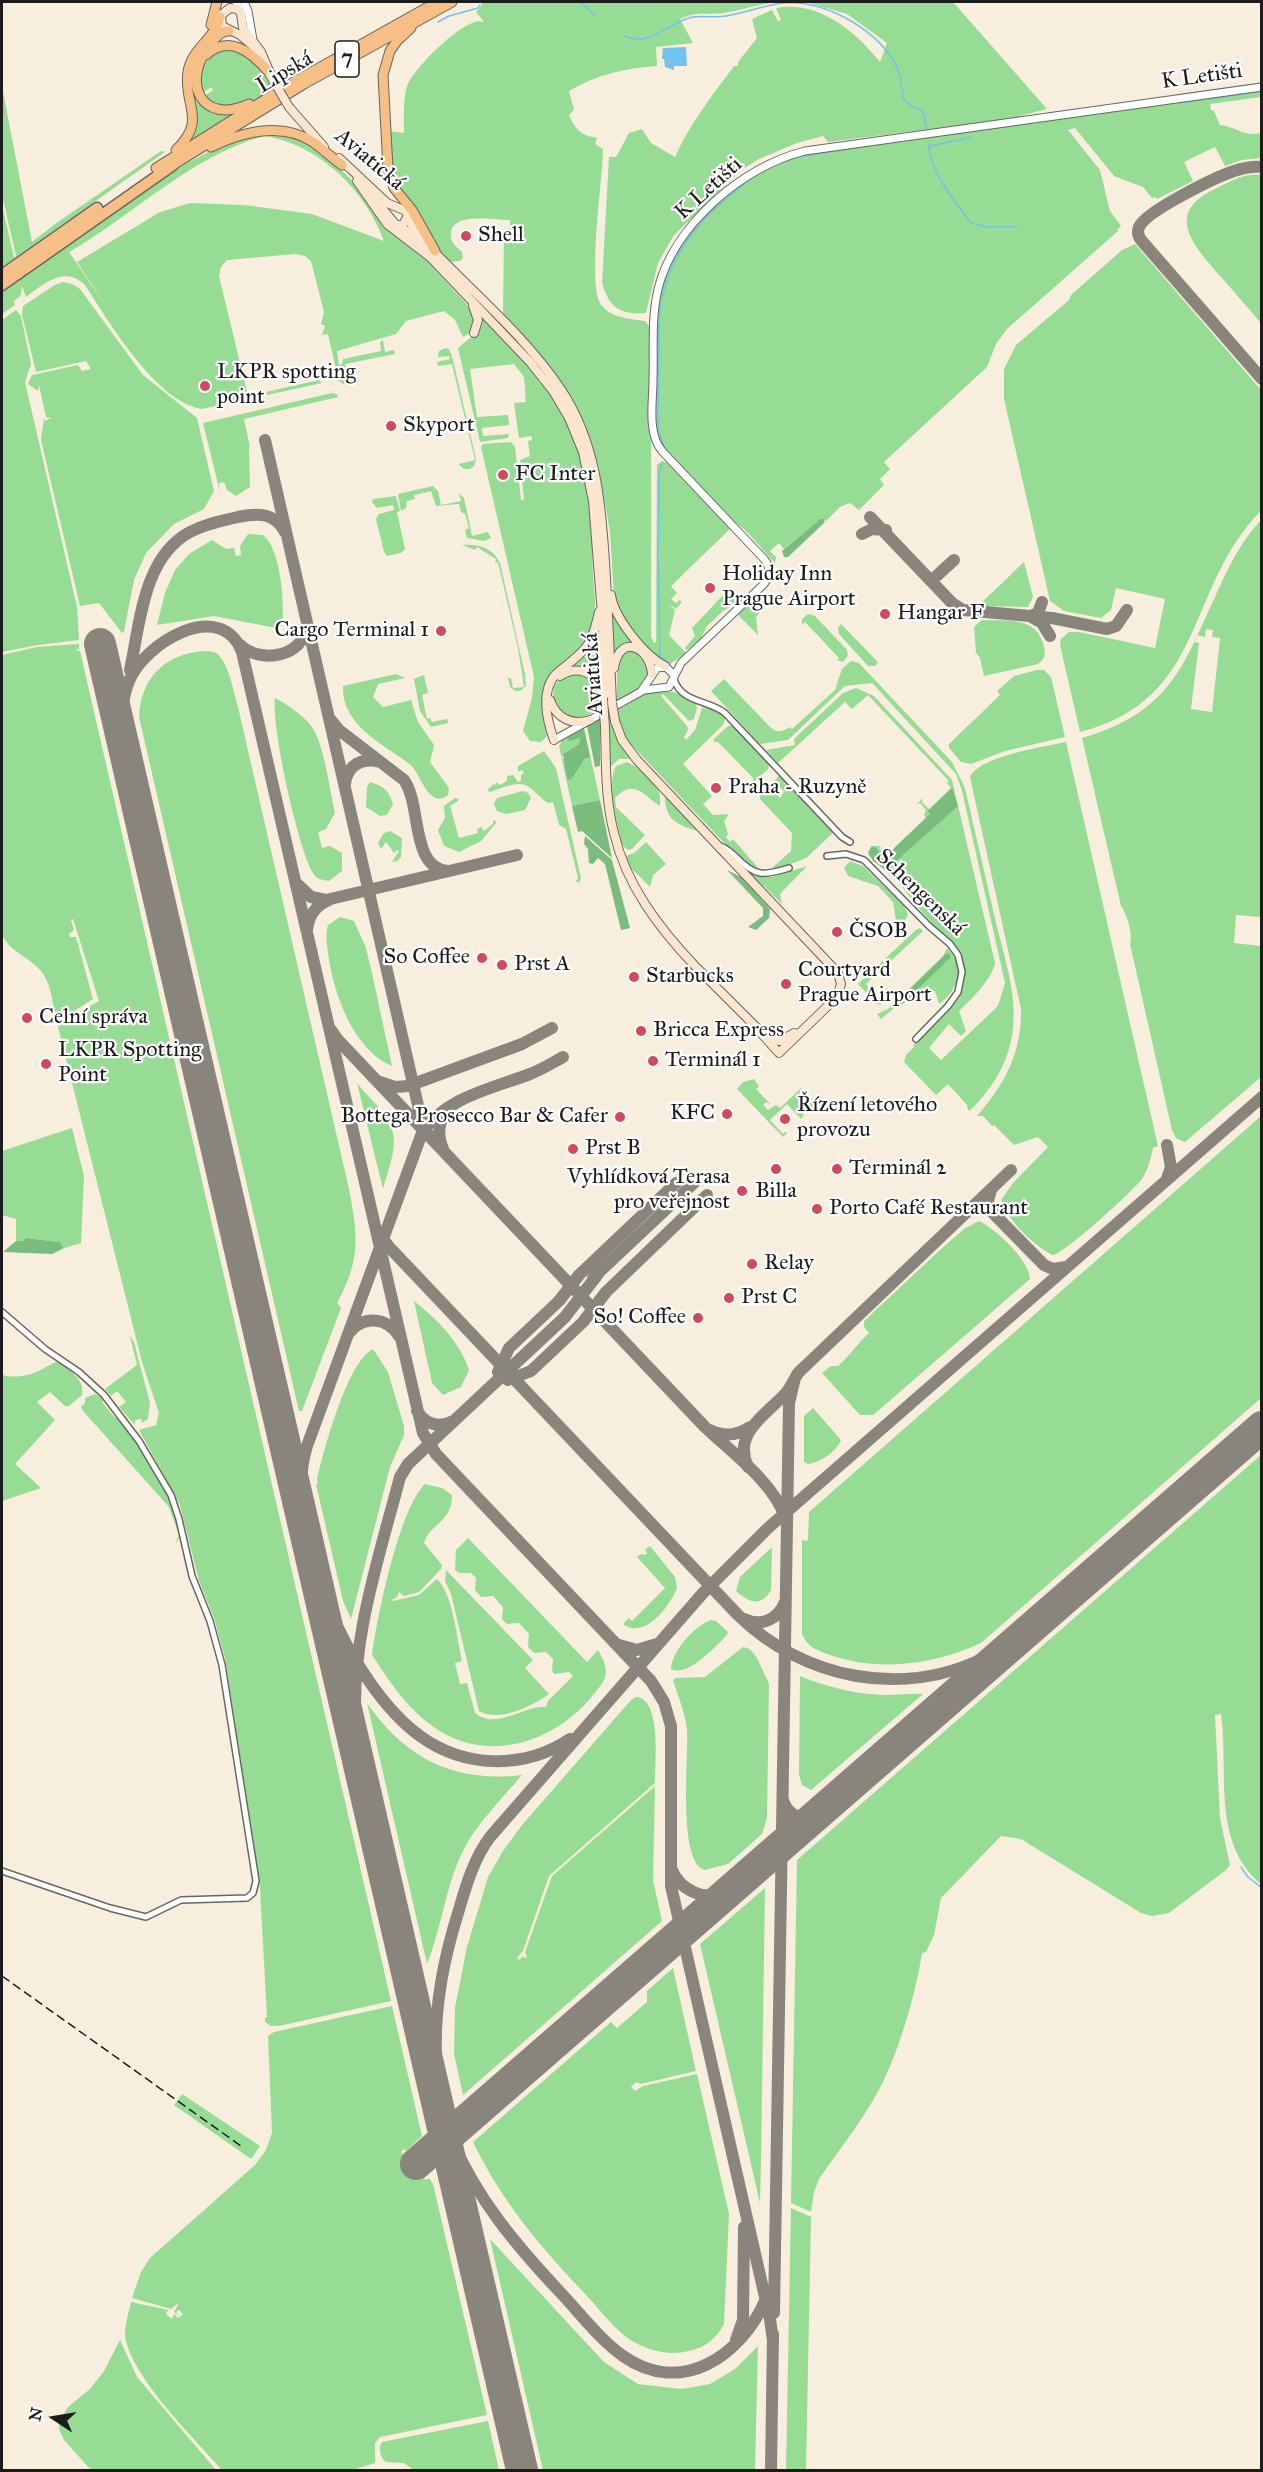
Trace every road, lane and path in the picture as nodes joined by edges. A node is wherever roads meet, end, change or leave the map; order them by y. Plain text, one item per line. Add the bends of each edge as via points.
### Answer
1 (217, 2) edge
2 (227, 2) edge
3 (236, 2) edge
4 (244, 2) edge
5 (437, 2) edge
6 (452, 2) edge
7 (222, 14) junction
8 (242, 19) junction
9 (230, 31) junction
10 (254, 42) junction
11 (200, 47) junction
12 (197, 66) junction
13 (267, 70) junction
14 (273, 80) junction
15 (1262, 87) edge
16 (273, 94) junction
17 (317, 140) junction
18 (387, 142) junction
19 (173, 165) junction
20 (342, 165) junction
21 (156, 168) junction
22 (354, 178) junction
23 (404, 211) junction
24 (390, 218) junction
25 (396, 225) junction
26 (432, 254) junction
27 (2, 275) edge
28 (2, 285) edge
29 (468, 297) junction
30 (474, 333) dead end
31 (604, 545) junction
32 (601, 608) junction
33 (683, 660) junction
34 (666, 667) junction
35 (652, 675) junction
36 (674, 677) junction
37 (611, 685) junction
38 (663, 689) junction
39 (681, 691) junction
40 (640, 692) junction
41 (603, 698) junction
42 (550, 700) junction
43 (590, 720) junction
44 (555, 740) junction
45 (850, 843) dead end
46 (718, 845) junction
47 (827, 856) dead end
48 (789, 868) dead end
49 (810, 1023) junction
50 (760, 1032) junction
51 (916, 1039) dead end
52 (2, 1312) edge
53 (2, 1871) edge

1 - 11 highway
2 - 7 street
3 - 8 street
4 - 10 street
5 - 16 highway, Lipská / 7
6 - 18 highway via 405,33 388,57 382,82
6 - 19 highway, Lipská / 7 via 320,75
7 - 8 main road via 235,8
7 - 9 main road via 222,26
7 - 11 highway
8 - 9 main road via 240,28
8 - 10 main road via 243,28
9 - 12 highway via 217,36
9 - 13 main road via 253,46
10 - 14 main road
11 - 21 highway via 188,71 194,114 190,133
12 - 13 highway via 209,51 229,45 248,51
12 - 16 highway via 197,90 215,108 239,108
13 - 14 main road
14 - 17 main road, bridge via 289,107
15 - 33 street, K Letišti via 805,151 780,157 757,169 703,214 674,249 658,290 654,318 654,437 662,451 765,560 770,572 764,584
16 - 21 highway, Lipská / 7
17 - 20 main road
17 - 23 main road, Aviatická via 387,203
18 - 23 highway via 387,182
18 - 26 highway via 392,184 412,210
19 - 20 highway via 233,137 267,130 309,140
19 - 28 highway, 7
20 - 22 main road
21 - 27 highway, 7
22 - 24 main road
22 - 26 main road, Aviatická via 390,228
23 - 24 main road via 390,212
23 - 25 main road via 406,223
23 - 26 main road, Aviatická
24 - 25 main road
25 - 26 main road
26 - 29 main road, Aviatická
26 - 31 main road, Aviatická via 532,353 567,400 593,459
29 - 30 main road via 478,317
29 - 32 main road, Aviatická via 546,381 574,429 590,482
31 - 34 main road via 612,602 618,616 652,657
31 - 37 main road, Aviatická
32 - 41 main road, Aviatická
32 - 44 main road via 586,647 549,685 546,701
33 - 34 street, K Letišti
33 - 36 street, K Letišti
34 - 35 street, K Letišti via 657,668
34 - 36 street
35 - 37 main road via 650,663 639,649 627,647 616,657
35 - 38 street via 653,684
35 - 40 street, K Letišti
36 - 38 street, K Letišti
36 - 39 street
37 - 46 main road, Aviatická, bridge via 615,721 622,740
38 - 39 street
38 - 40 street, K Letišti
39 - 45 street via 723,712
40 - 43 street, K Letišti
41 - 42 main road via 596,679 578,670 555,680
41 - 50 main road, Aviatická, bridge via 614,834 634,885 654,918
42 - 43 main road via 563,719 574,723
42 - 44 main road
43 - 44 street, K Letišti
46 - 48 street via 727,848 755,873
46 - 49 main road, Aviatická via 837,971 837,997
47 - 51 street, Schengenská via 846,854 868,863 958,955 962,968 958,992
49 - 50 main road, Aviatická via 780,1041
49 - 50 main road via 779,1053
52 - 53 street via 100,1391 139,1441 171,1495 192,1576 222,1665 255,1886 247,1898 181,1900 146,1917

